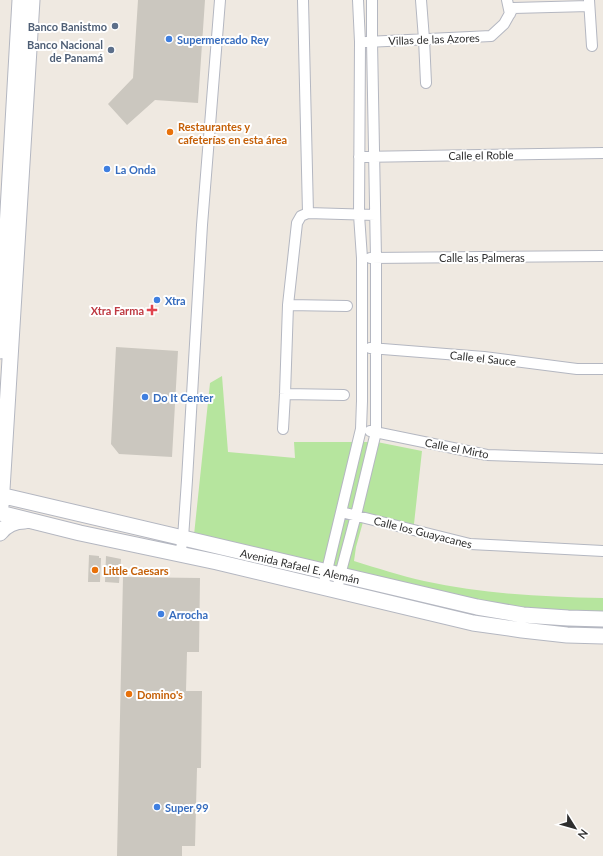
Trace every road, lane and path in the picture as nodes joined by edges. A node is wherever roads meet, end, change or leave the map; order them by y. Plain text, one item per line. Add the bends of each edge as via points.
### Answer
1 (20, 0) edge
2 (32, 0) edge
3 (220, 0) edge
4 (303, 0) edge
5 (358, 0) edge
6 (372, 0) edge
7 (421, 0) edge
8 (508, 0) edge
9 (589, 3) edge
10 (510, 14) junction
11 (424, 39) junction
12 (372, 41) junction
13 (360, 42) junction
14 (592, 46) dead end
15 (426, 83) dead end
16 (603, 153) edge
17 (359, 157) junction
18 (375, 157) junction
19 (308, 213) junction
20 (359, 215) junction
21 (375, 215) junction
22 (603, 256) edge
23 (362, 258) junction
24 (376, 258) junction
25 (288, 305) junction
26 (347, 306) dead end
27 (362, 348) junction
28 (376, 349) junction
29 (0, 350) edge
30 (603, 369) edge
31 (285, 394) junction
32 (344, 395) dead end
33 (283, 428) dead end
34 (361, 429) junction
35 (376, 432) junction
36 (603, 459) edge
37 (1, 496) edge
38 (341, 512) junction
39 (0, 515) edge
40 (356, 515) junction
41 (29, 521) junction
42 (0, 533) edge
43 (183, 538) junction
44 (603, 551) edge
45 (180, 554) junction
46 (333, 573) junction
47 (330, 589) junction
48 (603, 619) edge
49 (603, 636) edge

1 - 29 main road
2 - 37 main road
3 - 43 street via 202,225
4 - 19 street
5 - 13 street
6 - 12 street
7 - 11 street
8 - 10 street
9 - 10 street via 513,8
9 - 14 street
10 - 11 street, Villas de las Azores via 491,36
11 - 12 street, Villas de las Azores
11 - 15 street
12 - 13 street, Villas de las Azores
12 - 18 street
13 - 17 street
16 - 18 street, Calle el Roble
17 - 18 street, Calle el Roble
17 - 20 street
18 - 21 street
19 - 20 street
19 - 25 street via 301,216 297,223
20 - 21 street
20 - 23 street
21 - 24 street
22 - 24 street, Calle las Palmeras
23 - 24 street, Calle las Palmeras
23 - 27 street
24 - 28 street
25 - 26 street
25 - 31 street
27 - 28 street, Calle el Sauce
27 - 34 street
28 - 30 street, Calle el Sauce via 484,357 577,369
28 - 35 street
31 - 32 street
31 - 33 street
34 - 35 street, Calle el Mirto
34 - 38 street
35 - 36 street, Calle el Mirto via 487,455
35 - 40 street
37 - 39 main road
37 - 43 main road, Avenida Rafael E. Alemán
38 - 40 street, Calle los Guayacanes
38 - 46 street
39 - 41 main road, Avenida Rafael E. Alemán
40 - 44 street, Calle los Guayacanes via 470,544
40 - 46 street
41 - 42 main road via 9,524
41 - 45 main road, Avenida Rafael E. Alemán
43 - 45 street
43 - 46 main road, Avenida Rafael E. Alemán
45 - 47 main road, Avenida Rafael E. Alemán
46 - 47 street
46 - 47 street
46 - 48 main road, Avenida Rafael E. Alemán via 477,607 523,615
47 - 49 main road, Avenida Rafael E. Alemán via 473,623 567,635

